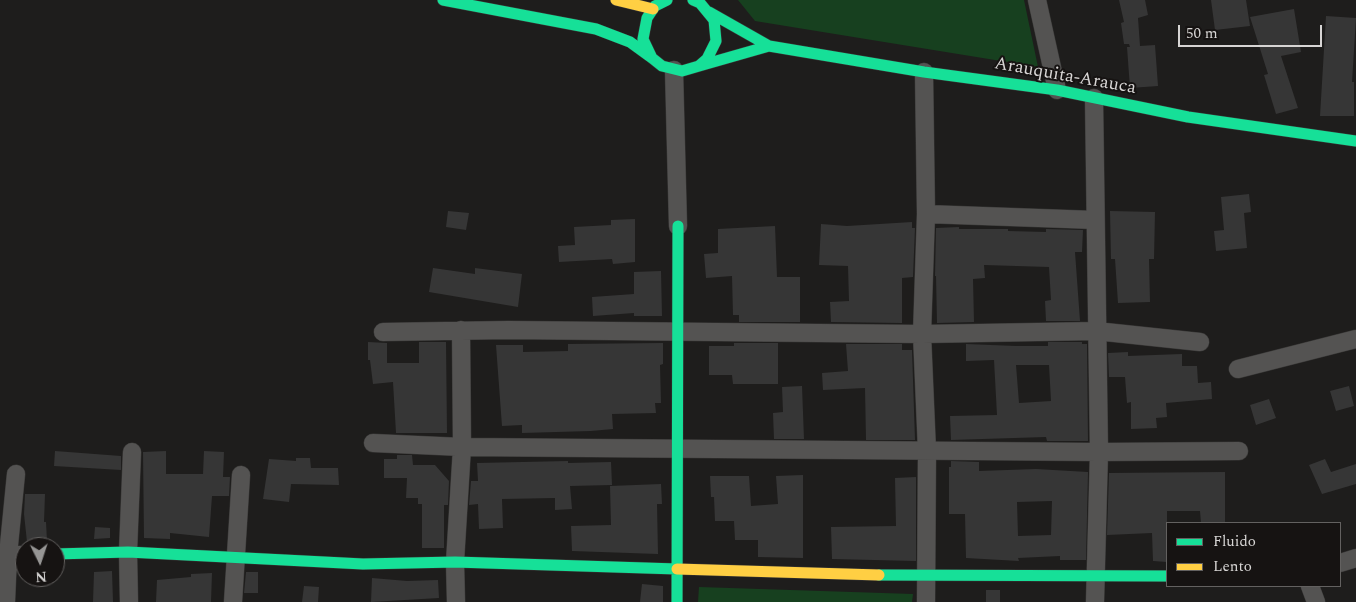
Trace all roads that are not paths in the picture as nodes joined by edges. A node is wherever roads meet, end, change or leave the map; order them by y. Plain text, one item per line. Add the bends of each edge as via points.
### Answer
1 (443, 0) edge
2 (616, 0) edge
3 (667, 0) edge
4 (692, 0) edge
5 (1038, 0) edge
6 (654, 5) edge
7 (709, 12) junction
8 (768, 46) junction
9 (652, 58) junction
10 (698, 66) junction
11 (674, 70) junction
12 (924, 72) junction
13 (1056, 90) junction
14 (1094, 98) junction
15 (1356, 141) edge
16 (926, 214) junction
17 (1095, 220) junction
18 (678, 226) joint
19 (461, 330) junction
20 (1096, 331) junction
21 (384, 332) dead end
22 (678, 332) junction
23 (922, 334) junction
24 (1356, 339) edge
25 (1200, 342) dead end
26 (1238, 369) dead end
27 (373, 443) dead end
28 (462, 447) junction
29 (677, 448) junction
30 (1239, 450) dead end
31 (927, 451) junction
32 (132, 452) dead end
33 (1099, 452) junction
34 (16, 474) dead end
35 (241, 474) dead end
36 (16, 537) edge
37 (128, 552) junction
38 (65, 554) edge
39 (235, 556) junction
40 (1356, 558) edge
41 (15, 560) edge
42 (455, 562) junction
43 (1341, 563) edge
44 (677, 567) junction
45 (1096, 574) junction
46 (927, 576) junction
47 (1166, 576) edge
48 (1310, 587) edge
49 (6, 602) edge
50 (129, 602) edge
51 (234, 602) edge
52 (456, 602) edge
53 (677, 602) edge
54 (926, 602) edge
55 (1095, 602) edge
56 (1316, 602) edge

1 - 9 street via 596,29 630,42
2 - 6 street
3 - 6 street
4 - 7 street
5 - 13 street
6 - 9 street via 643,33 646,49
7 - 8 street
7 - 10 street via 716,25 716,41 713,51
8 - 10 street
8 - 12 street, Arauquita-Arauca
9 - 11 street
10 - 11 street
11 - 18 street
12 - 13 street, Arauquita-Arauca
12 - 16 street
13 - 14 street, Arauquita-Arauca
14 - 15 street, Arauquita-Arauca via 1188,117
14 - 17 street
16 - 17 street
16 - 23 street
17 - 20 street
18 - 22 street
19 - 21 street
19 - 22 street
19 - 28 street
20 - 23 street
20 - 25 street
20 - 33 street
22 - 23 street
22 - 29 street
23 - 31 street
24 - 26 street
27 - 28 street
28 - 29 street
28 - 42 street
29 - 31 street
29 - 44 street
30 - 33 street
31 - 33 street
31 - 46 street
32 - 37 street
33 - 45 street
34 - 36 street
35 - 39 street
37 - 38 street
37 - 39 street
37 - 50 street
39 - 42 street via 363,564
39 - 51 street
40 - 43 street
41 - 49 street
42 - 44 street
42 - 52 street
44 - 46 street
44 - 53 street
45 - 46 street
45 - 47 street
45 - 55 street
46 - 54 street
48 - 56 street

